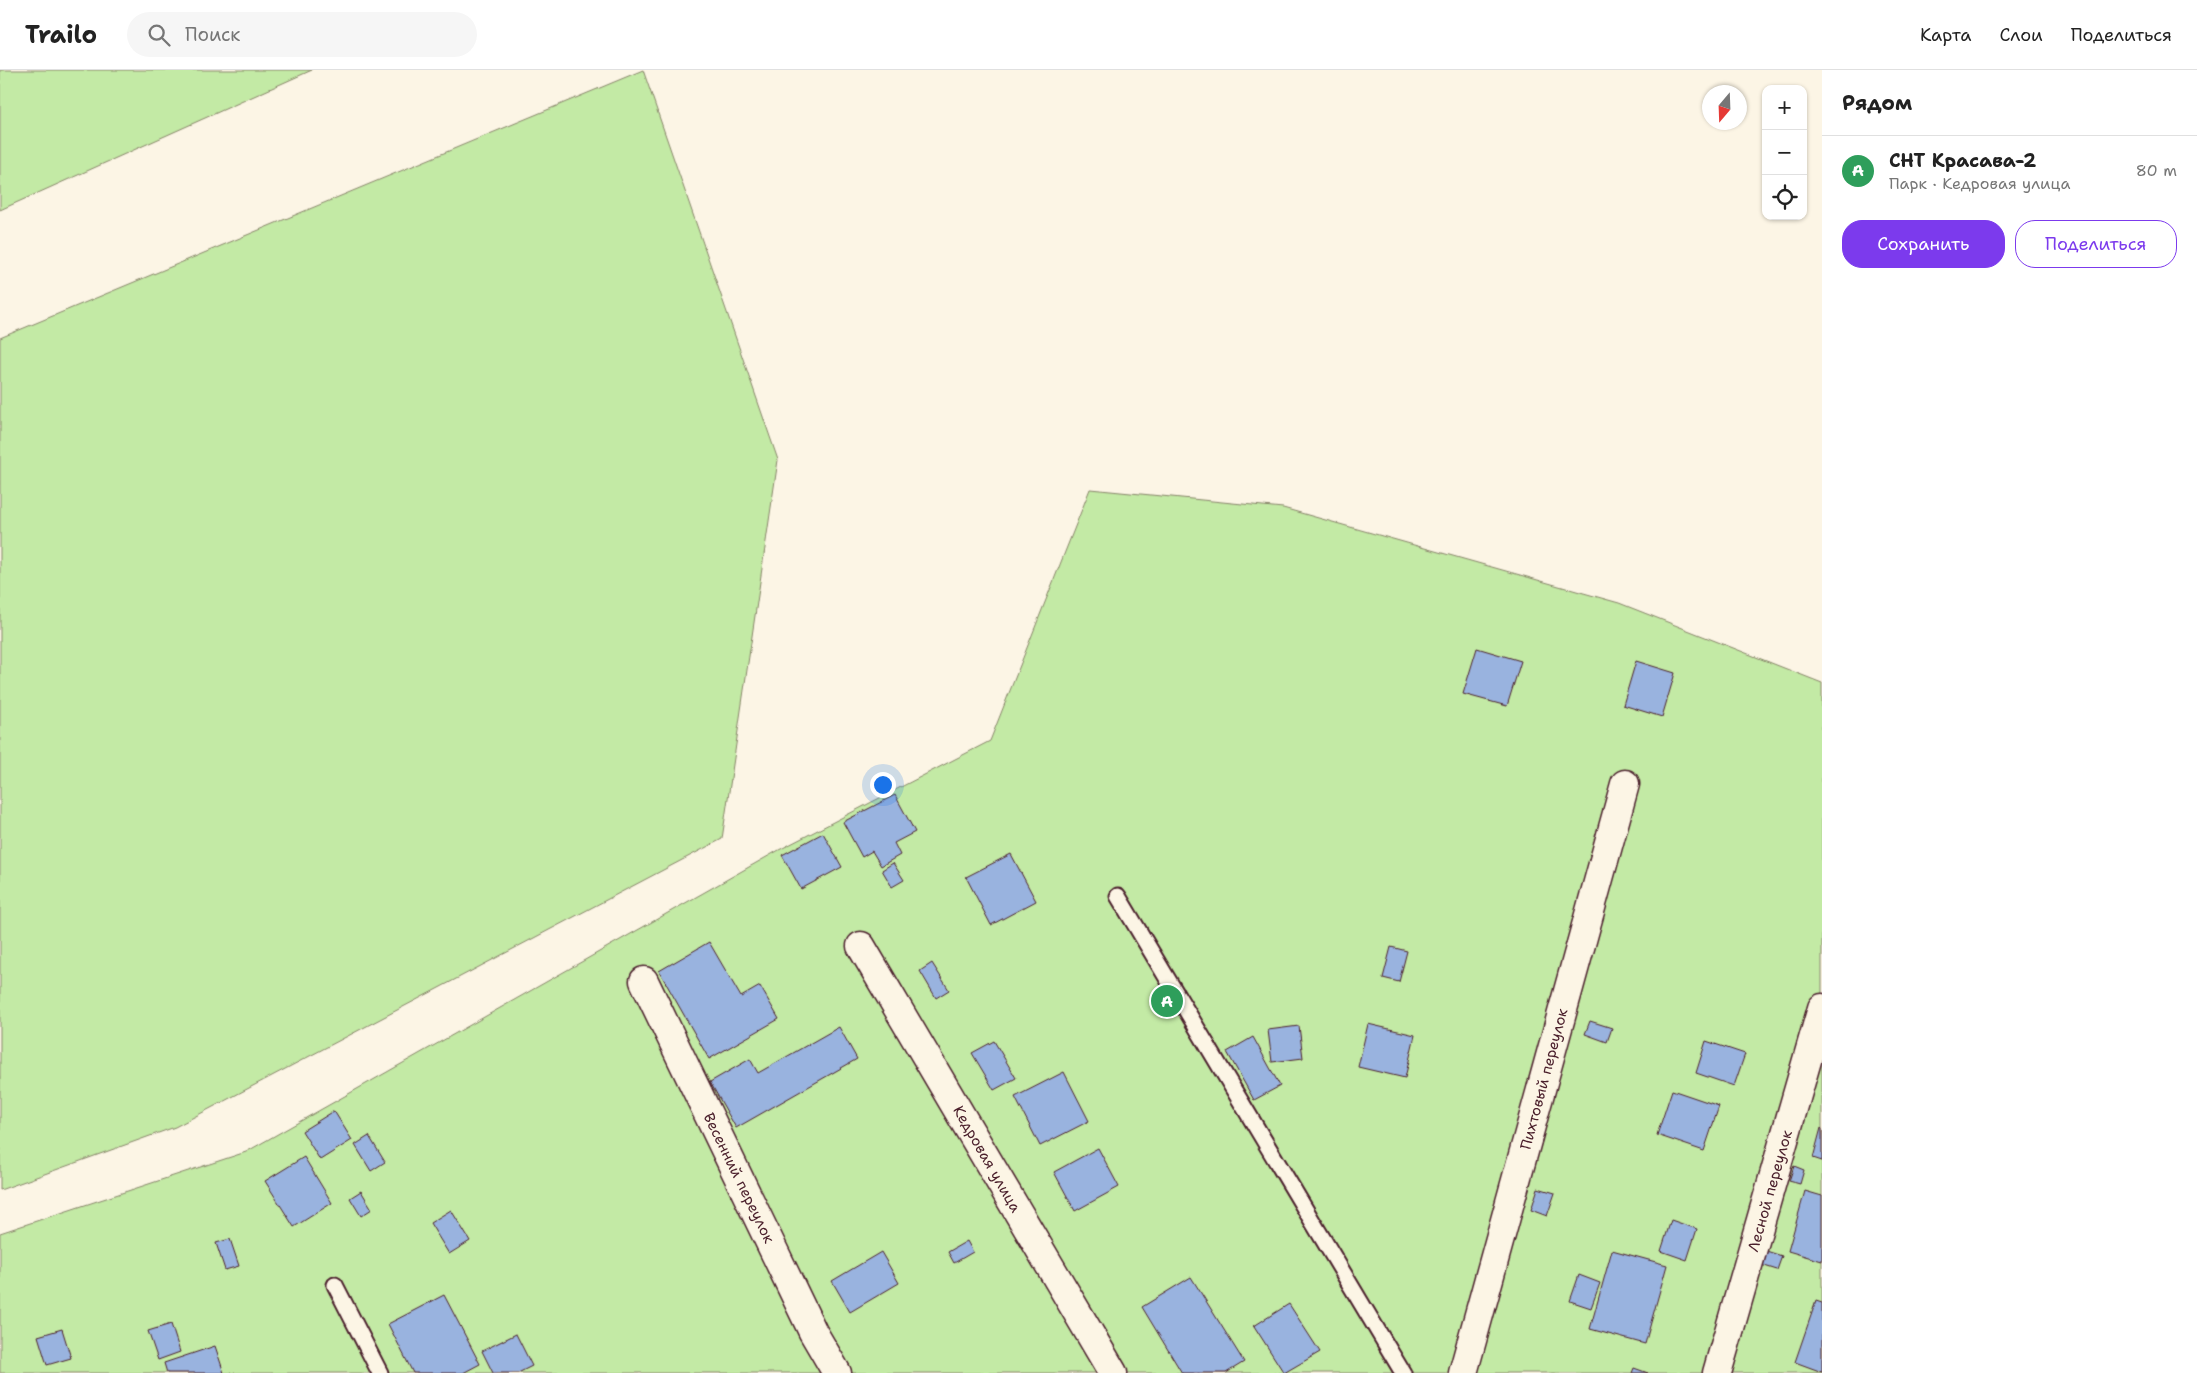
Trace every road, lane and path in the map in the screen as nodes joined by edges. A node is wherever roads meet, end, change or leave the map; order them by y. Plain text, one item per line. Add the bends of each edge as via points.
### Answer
1 (1625, 784) dead end
2 (1118, 896) dead end
3 (862, 946) dead end
4 (644, 981) dead end
5 (1822, 1008) edge
6 (335, 1285) dead end
7 (380, 1373) edge
8 (837, 1373) edge
9 (1113, 1373) edge
10 (1403, 1373) edge
11 (1463, 1373) edge
12 (1717, 1373) edge

1 - 11 street, Пихтовый переулок
2 - 10 lane
3 - 9 street, Кедровая улица
4 - 8 street, Весенний переулок via 813,1332
5 - 12 street, Лесной переулок
6 - 7 lane

